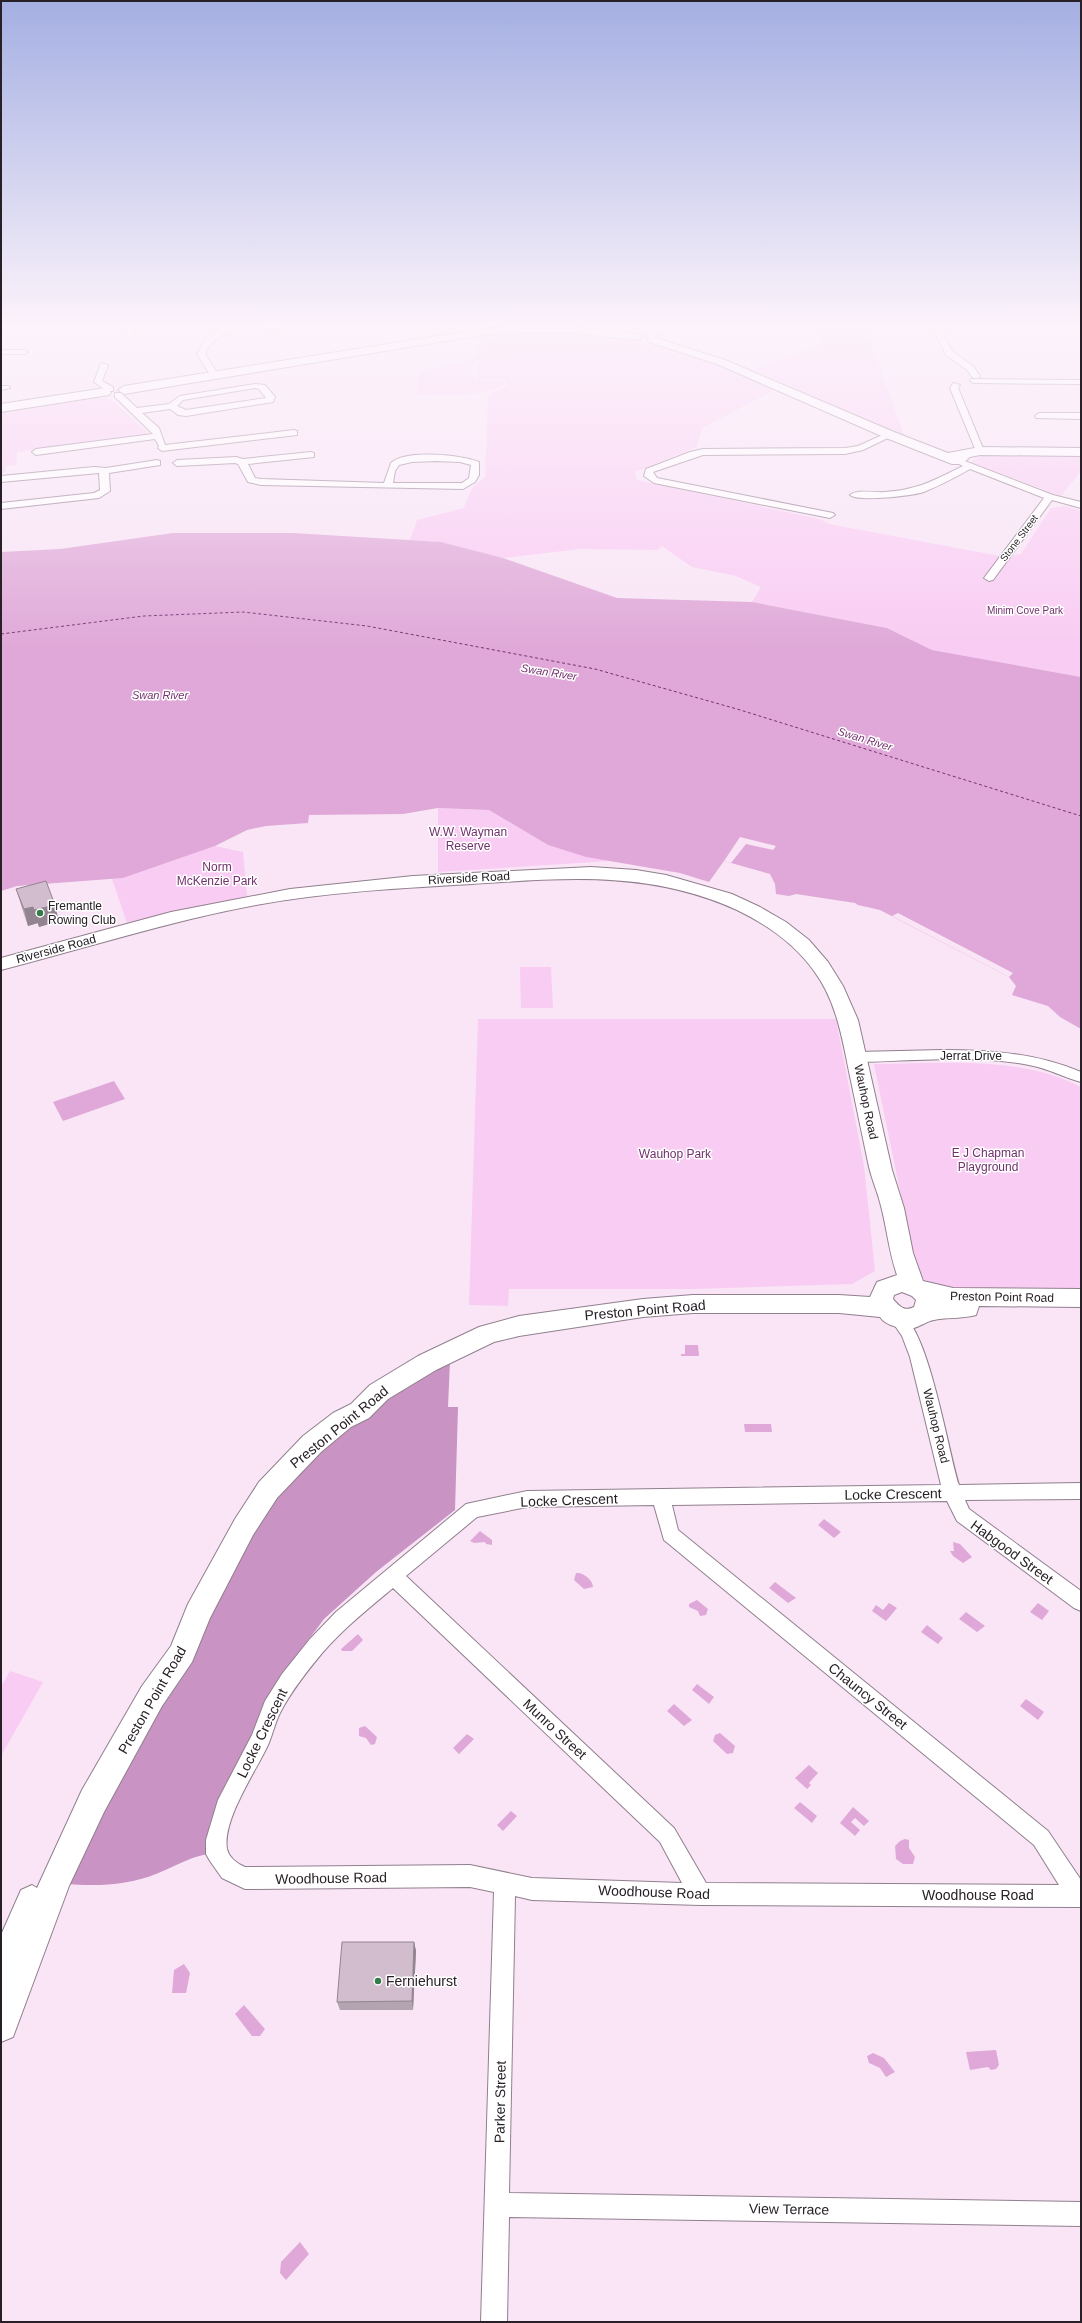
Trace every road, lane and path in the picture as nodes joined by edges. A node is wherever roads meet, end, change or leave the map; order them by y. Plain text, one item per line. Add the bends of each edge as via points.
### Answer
1 (292, 433) edge
2 (884, 433) edge
3 (973, 433) edge
4 (159, 436) joint
5 (890, 436) junction
6 (980, 451) junction
7 (36, 452) dead end
8 (1081, 452) edge
9 (311, 455) dead end
10 (166, 460) junction
11 (960, 460) junction
12 (242, 462) junction
13 (106, 471) junction
14 (1, 480) edge
15 (388, 486) junction
16 (855, 494) dead end
17 (1050, 497) junction
18 (1081, 505) edge
19 (1, 506) edge
20 (830, 515) dead end
21 (990, 578) dead end
22 (1, 964) edge
23 (857, 1057) junction
24 (1081, 1077) edge
25 (1081, 1298) edge
26 (904, 1301) junction
27 (1081, 1308) edge
28 (1081, 1491) edge
29 (952, 1494) junction
30 (662, 1499) junction
31 (393, 1576) junction
32 (1081, 1602) edge
33 (230, 1871) joint
34 (505, 1882) junction
35 (700, 1894) junction
36 (1080, 1895) edge
37 (1, 1982) edge
38 (1, 2026) edge
39 (497, 2205) junction
40 (1081, 2214) edge
41 (494, 2322) edge

1 - 10 street
2 - 5 street
3 - 6 street
4 - 7 street
4 - 10 street
5 - 11 street
5 - 20 street via 845,451 703,452 649,471 649,476 654,480
6 - 8 street
6 - 11 street
9 - 12 street
10 - 12 street via 191,463 228,458
10 - 13 street
11 - 16 street via 922,490
11 - 17 street
12 - 15 street via 251,480
13 - 14 street via 94,470
13 - 19 street via 103,474 105,491 96,496
15 - 15 street via 463,486 474,480 476,464 471,461 421,459 396,463 391,468
17 - 18 street
17 - 21 street, Stone Street
22 - 23 street, Riverside Road via 209,909 299,893 372,884 557,873 608,873 648,877 694,887 736,902 795,940 821,965 840,997
23 - 24 street, Jerrat Drive via 1004,1056 1042,1063
23 - 26 street, Wauhop Road via 880,1170 893,1208 901,1253
25 - 26 street, Preston Point Road via 953,1297
26 - 27 street, Preston Point Road via 959,1308
26 - 29 street, Wauhop Road
26 - 37 street, Preston Point Road via 706,1295 556,1310 504,1320 453,1338 384,1376 358,1400 317,1426 279,1461 247,1501 222,1541 179,1623 170,1650 159,1669 150,1677 50,1860 20,1928
26 - 38 street, Preston Point Road via 693,1304 643,1308 519,1326 488,1334 427,1363 379,1392 360,1411 342,1420 312,1444 268,1490 244,1527 198,1613 182,1653 152,1696 94,1801 56,1880
28 - 29 street, Locke Crescent
29 - 30 street, Locke Crescent
29 - 32 street, Habgood Street via 963,1515
30 - 31 street, Locke Crescent via 527,1499 472,1510
30 - 36 street, Chauncy Street via 670,1534 1041,1838
31 - 33 street, Locke Crescent via 343,1618 317,1645 289,1680 272,1708 261,1739 225,1807 216,1840 217,1854
31 - 35 street, Munro Street via 668,1835
33 - 34 street, Woodhouse Road via 245,1878 470,1876
34 - 35 street, Woodhouse Road via 532,1889
34 - 39 street, Parker Street
35 - 36 street, Woodhouse Road
39 - 40 street, View Terrace
39 - 41 street, Parker Street

